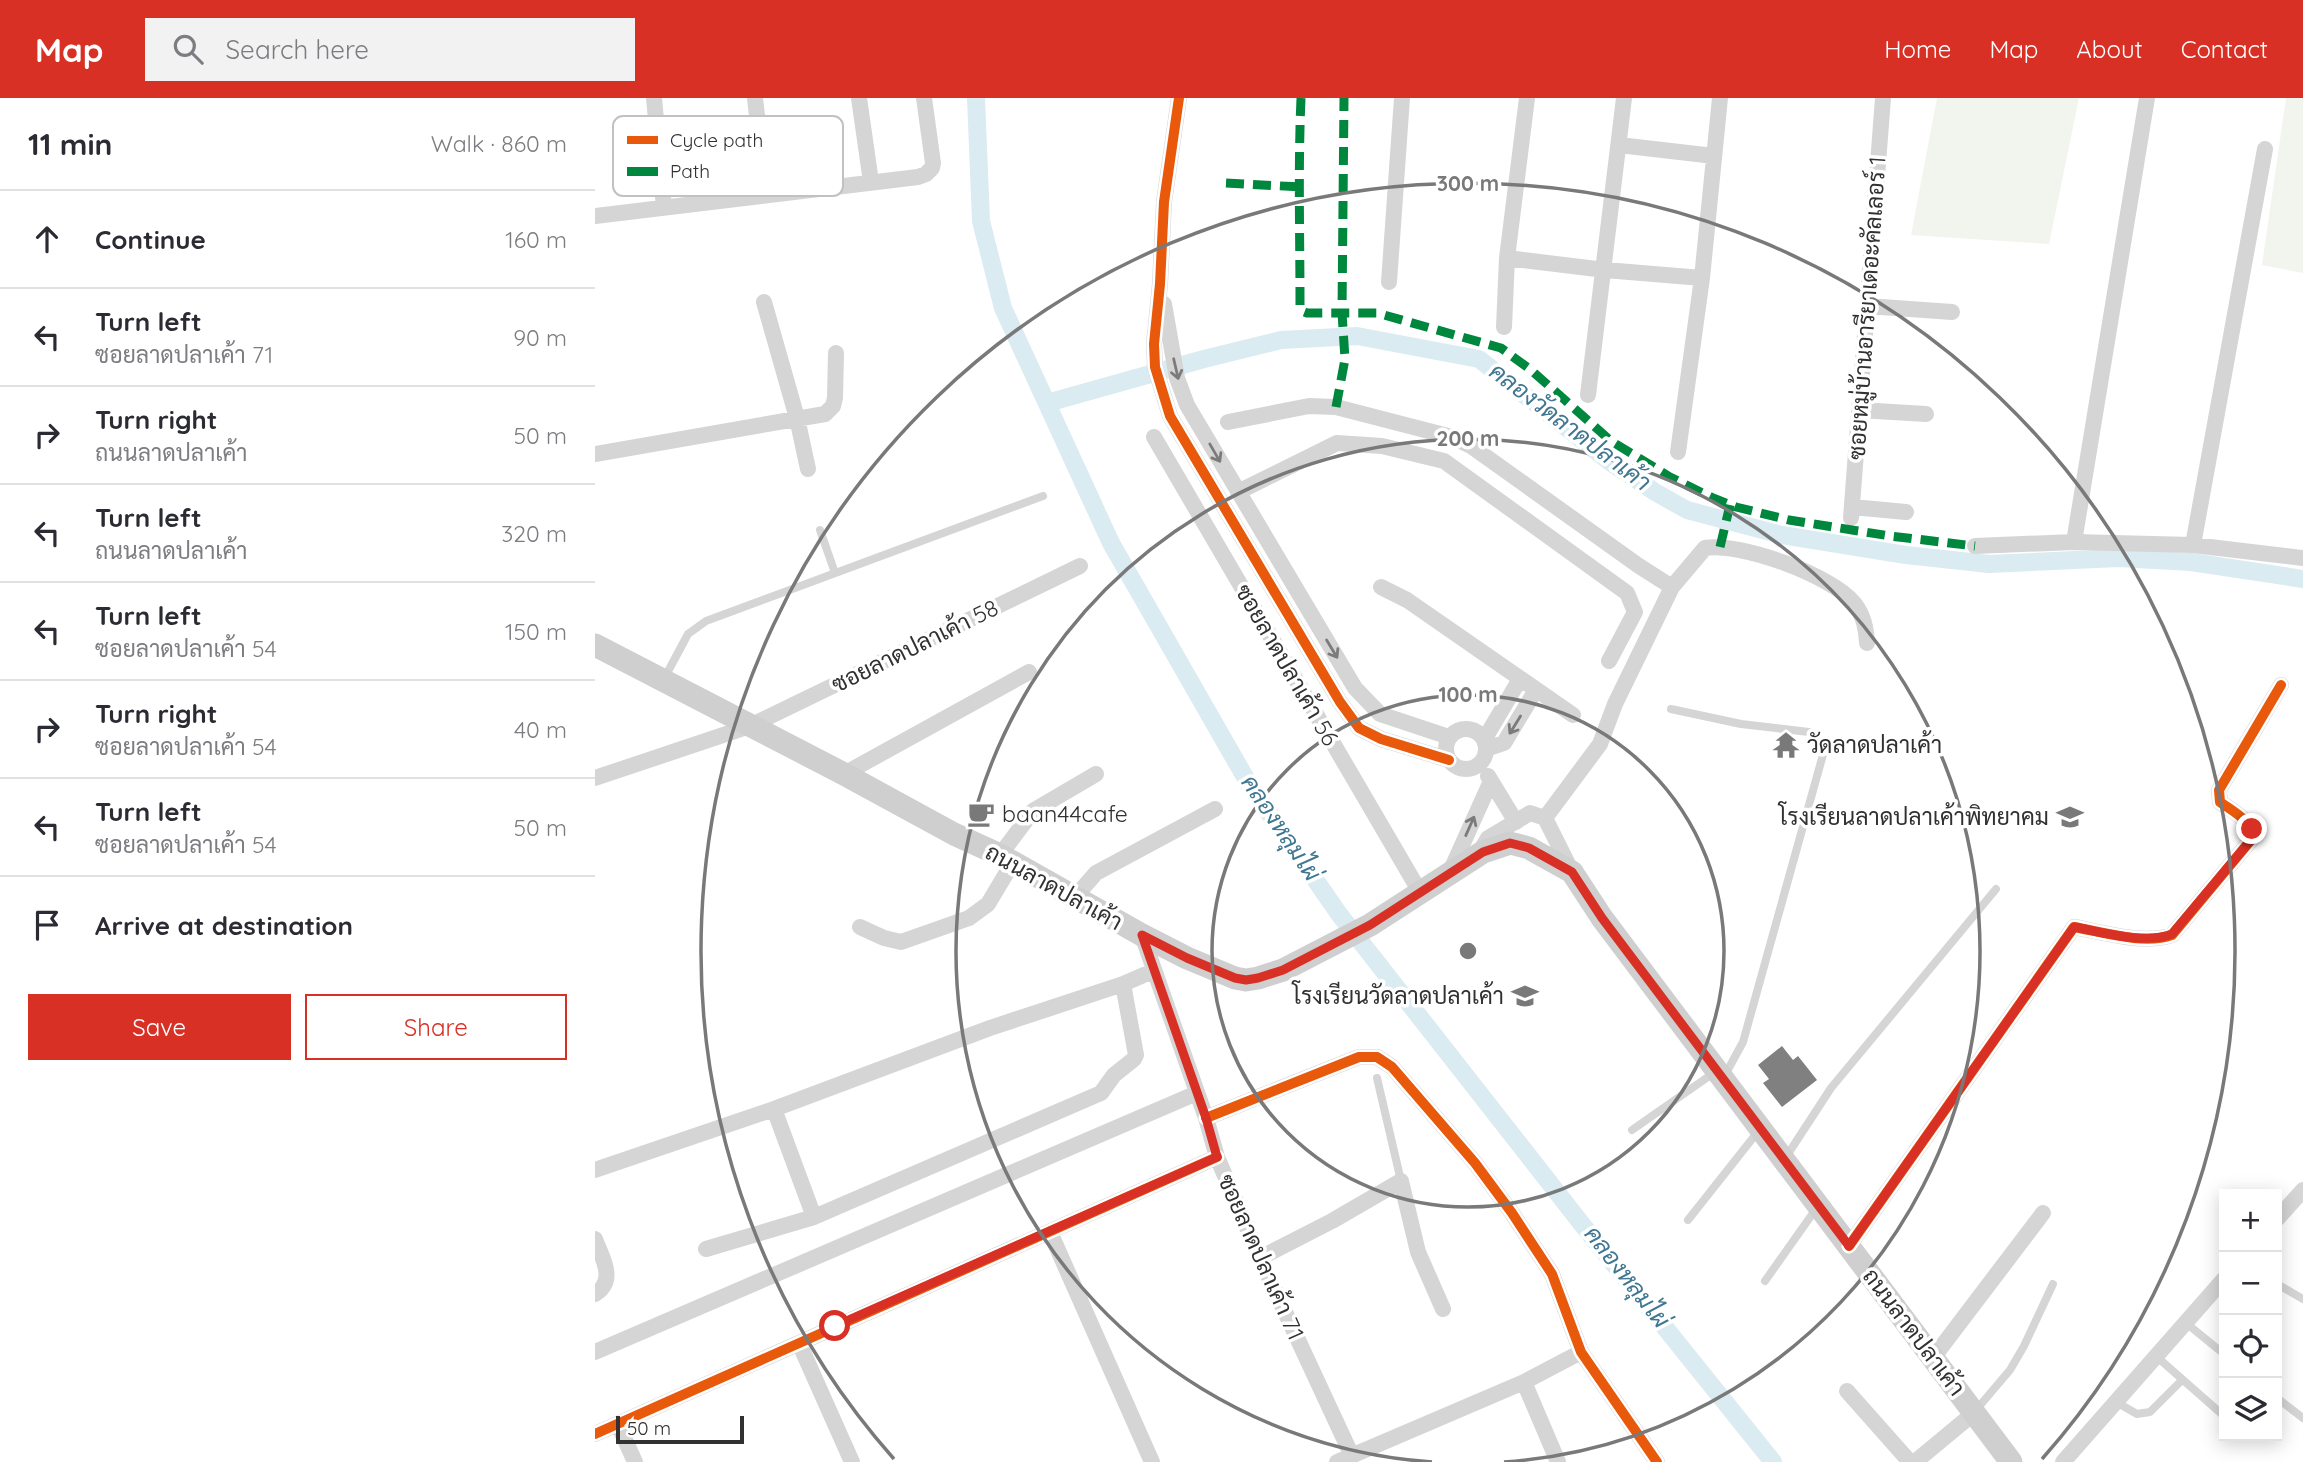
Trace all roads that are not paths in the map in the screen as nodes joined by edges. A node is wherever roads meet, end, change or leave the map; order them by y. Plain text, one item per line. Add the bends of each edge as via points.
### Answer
1 (653, 98) edge
2 (755, 98) edge
3 (859, 98) edge
4 (924, 98) edge
5 (1179, 98) edge
6 (1402, 98) edge
7 (1527, 98) edge
8 (1624, 98) edge
9 (1720, 98) edge
10 (1883, 98) edge
11 (2147, 98) edge
12 (655, 116) edge
13 (757, 116) edge
14 (1619, 145) junction
15 (2265, 149) dead end
16 (1714, 156) junction
17 (871, 181) junction
18 (843, 184) edge
19 (663, 196) edge
20 (751, 196) edge
21 (664, 207) junction
22 (595, 216) edge
23 (1507, 258) junction
24 (1605, 270) junction
25 (1702, 278) junction
26 (1389, 282) dead end
27 (1160, 284) junction
28 (764, 302) dead end
29 (1867, 306) junction
30 (1952, 312) dead end
31 (1504, 327) dead end
32 (836, 352) dead end
33 (1588, 395) dead end
34 (1859, 410) junction
35 (1926, 414) dead end
36 (797, 418) junction
37 (1228, 422) dead end
38 (1154, 437) dead end
39 (1678, 452) dead end
40 (595, 454) edge
41 (807, 468) dead end
42 (1238, 492) junction
43 (1043, 496) dead end
44 (1906, 512) dead end
45 (820, 530) dead end
46 (2074, 542) junction
47 (2193, 545) junction
48 (1976, 546) dead end
49 (2303, 558) edge
50 (1080, 566) dead end
51 (835, 573) junction
52 (1381, 587) dead end
53 (1672, 587) junction
54 (1867, 643) dead end
55 (599, 651) edge
56 (1609, 661) dead end
57 (1029, 672) dead end
58 (1520, 679) junction
59 (663, 680) junction
60 (2281, 685) dead end
61 (1536, 690) junction
62 (1671, 709) dead end
63 (1573, 715) dead end
64 (750, 726) junction
65 (1449, 737) junction
66 (1483, 751) junction
67 (1449, 760) junction
68 (844, 774) junction
69 (1095, 774) dead end
70 (595, 778) edge
71 (1491, 781) junction
72 (1215, 809) dead end
73 (1545, 818) junction
74 (1516, 822) junction
75 (1478, 855) junction
76 (1006, 858) junction
77 (1450, 872) junction
78 (1572, 872) junction
79 (1996, 889) dead end
80 (1420, 892) junction
81 (1075, 897) junction
82 (860, 927) dead end
83 (1142, 935) junction
84 (1153, 971) junction
85 (1123, 984) junction
86 (1720, 1074) junction
87 (1377, 1078) dead end
88 (1197, 1093) junction
89 (774, 1109) junction
90 (1206, 1118) junction
91 (1761, 1128) junction
92 (1632, 1130) dead end
93 (1217, 1157) junction
94 (1785, 1160) junction
95 (595, 1170) edge
96 (1401, 1181) junction
97 (2303, 1190) edge
98 (1818, 1205) junction
99 (2043, 1213) dead end
100 (2282, 1213) edge
101 (814, 1217) junction
102 (1688, 1220) dead end
103 (1050, 1232) junction
104 (595, 1239) edge
105 (1849, 1246) junction
106 (706, 1249) dead end
107 (1260, 1258) junction
108 (1765, 1281) dead end
109 (2053, 1284) dead end
110 (2219, 1285) edge
111 (2282, 1287) edge
112 (595, 1294) edge
113 (2303, 1299) edge
114 (1443, 1309) dead end
115 (2186, 1323) junction
116 (799, 1343) junction
117 (2219, 1350) edge
118 (595, 1352) edge
119 (1581, 1352) junction
120 (2157, 1357) junction
121 (1933, 1358) junction
122 (2182, 1380) junction
123 (1524, 1382) junction
124 (1847, 1391) dead end
125 (2116, 1402) junction
126 (2282, 1402) edge
127 (2219, 1412) edge
128 (1974, 1413) junction
129 (2303, 1418) edge
130 (618, 1424) junction
131 (595, 1434) edge
132 (1344, 1459) edge
133 (635, 1462) edge
134 (852, 1462) edge
135 (1152, 1462) edge
136 (1558, 1462) edge
137 (1657, 1462) edge
138 (1912, 1462) edge
139 (2011, 1462) edge
140 (2063, 1462) edge

1 - 12 street
2 - 13 street
3 - 17 street
4 - 17 street via 932,168 918,177
5 - 27 street via 1164,202
6 - 26 street
7 - 23 street
8 - 14 street
9 - 16 street
10 - 29 street, ซอยหมู่บ้านอารียาเดอะคัลเลอร์ 1
11 - 46 street
14 - 16 street
14 - 24 street
15 - 47 street
16 - 25 street
17 - 18 street
19 - 21 street
20 - 21 street
21 - 22 street
23 - 24 street
23 - 31 street
24 - 25 street
24 - 33 street
25 - 39 street
27 -> 42 street via 1182,394
27 - 67 street via 1154,344 1170,416 1333,690 1359,728
28 - 36 street
29 - 30 street
29 - 34 street, ซอยหมู่บ้านอารียาเดอะคัลเลอร์ 1
32 - 36 street via 833,405 825,414
34 - 35 street
34 - 44 street, ซอยหมู่บ้านอารียาเดอะคัลเลอร์ 1 via 1851,512
36 - 40 street
36 - 41 street
37 - 53 street via 1309,406 1336,407 1452,437
38 - 80 street, ซอยลาดปลาเค้า 56
42 - 56 street via 1337,443 1382,446 1444,461 1627,593 1635,612
42 -> 65 street via 1355,688 1380,714
43 - 51 lane
45 - 51 lane
46 - 47 street
46 - 48 street
47 - 49 street
50 - 64 street, ซอยลาดปลาเค้า 58
51 - 59 lane via 696,627
52 - 58 street via 1407,600
53 - 54 street via 1705,548 1724,547 1789,564 1853,602 1865,622
53 - 73 street via 1600,744
55 - 59 main road, ถนนลาดปลาเค้า
57 - 68 street
58 - 61 street
58 - 66 street
59 - 64 main road, ถนนลาดปลาเค้า
60 - 105 street via 2219,790 2220,802 2252,829 2251,840 2172,934 2149,939 2074,927
61 - 63 street
61 -> 66 street via 1504,743
62 - 86 lane via 1809,732 1819,737 1825,751 1743,1042
64 - 68 main road, ถนนลาดปลาเค้า
64 - 70 street, ซอยลาดปลาเค้า 58
65 - 66 street via 1467,729 1480,735
65 - 67 street via 1445,748
66 - 67 street via 1470,769 1458,768
66 - 71 street
68 - 76 main road, ถนนลาดปลาเค้า
69 - 76 street via 1034,811
71 - 74 street
77 -> 71 street
72 - 81 street via 1096,873
73 - 74 street via 1531,813
73 - 78 street
74 - 75 street via 1488,838
75 - 77 main road, ถนนลาดปลาเค้า
75 - 78 main road, ถนนลาดปลาเค้า via 1510,843 1529,848
76 - 81 main road, ถนนลาดปลาเค้า
76 - 82 street via 988,904 969,918 901,942
77 - 80 main road, ถนนลาดปลาเค้า
78 - 86 main road, ถนนลาดปลาเค้า
79 - 94 lane via 1831,1088
80 - 83 main road, ถนนลาดปลาเค้า via 1370,925 1283,970 1246,980
81 - 83 main road, ถนนลาดปลาเค้า
83 - 84 street, ซอยลาดปลาเค้า 71
84 - 85 street
84 - 88 street, ซอยลาดปลาเค้า 71
85 - 89 street
85 - 101 street via 1136,1055 1101,1093
86 - 91 main road, ถนนลาดปลาเค้า
86 - 92 lane
87 - 96 lane
88 - 90 street, ซอยลาดปลาเค้า 71
88 - 118 street
89 - 95 street
89 - 101 street
90 - 93 street, ซอยลาดปลาเค้า 71
90 - 119 street via 1359,1057 1377,1057 1392,1068 1475,1163 1512,1213 1552,1274
91 - 94 main road, ถนนลาดปลาเค้า
91 - 102 lane
93 - 103 street
93 - 107 street, ซอยลาดปลาเค้า 71
94 - 98 main road, ถนนลาดปลาเค้า
96 - 107 street
96 - 114 street via 1418,1252
97 - 100 street
98 - 105 main road, ถนนลาดปลาเค้า
98 - 108 lane
99 - 121 street
101 - 106 street
103 - 116 street
103 - 135 street
104 - 112 street via 608,1274
105 - 121 main road, ถนนลาดปลาเค้า
107 - 132 street, ซอยลาดปลาเค้า 71
109 - 128 lane via 2010,1370
110 - 115 street
111 - 113 lane
115 - 117 lane
115 - 120 street
116 - 130 street
116 - 134 street
119 - 123 street
119 - 137 street
120 - 122 lane
120 - 125 street
121 - 128 main road, ถนนลาดปลาเค้า
122 - 125 lane via 2150,1412 2137,1414
122 - 127 lane
123 - 132 street
123 - 136 street
124 - 138 street
125 - 140 street
126 - 129 lane
128 - 138 street
128 - 139 main road, ถนนลาดปลาเค้า
130 - 131 street
130 - 133 street

